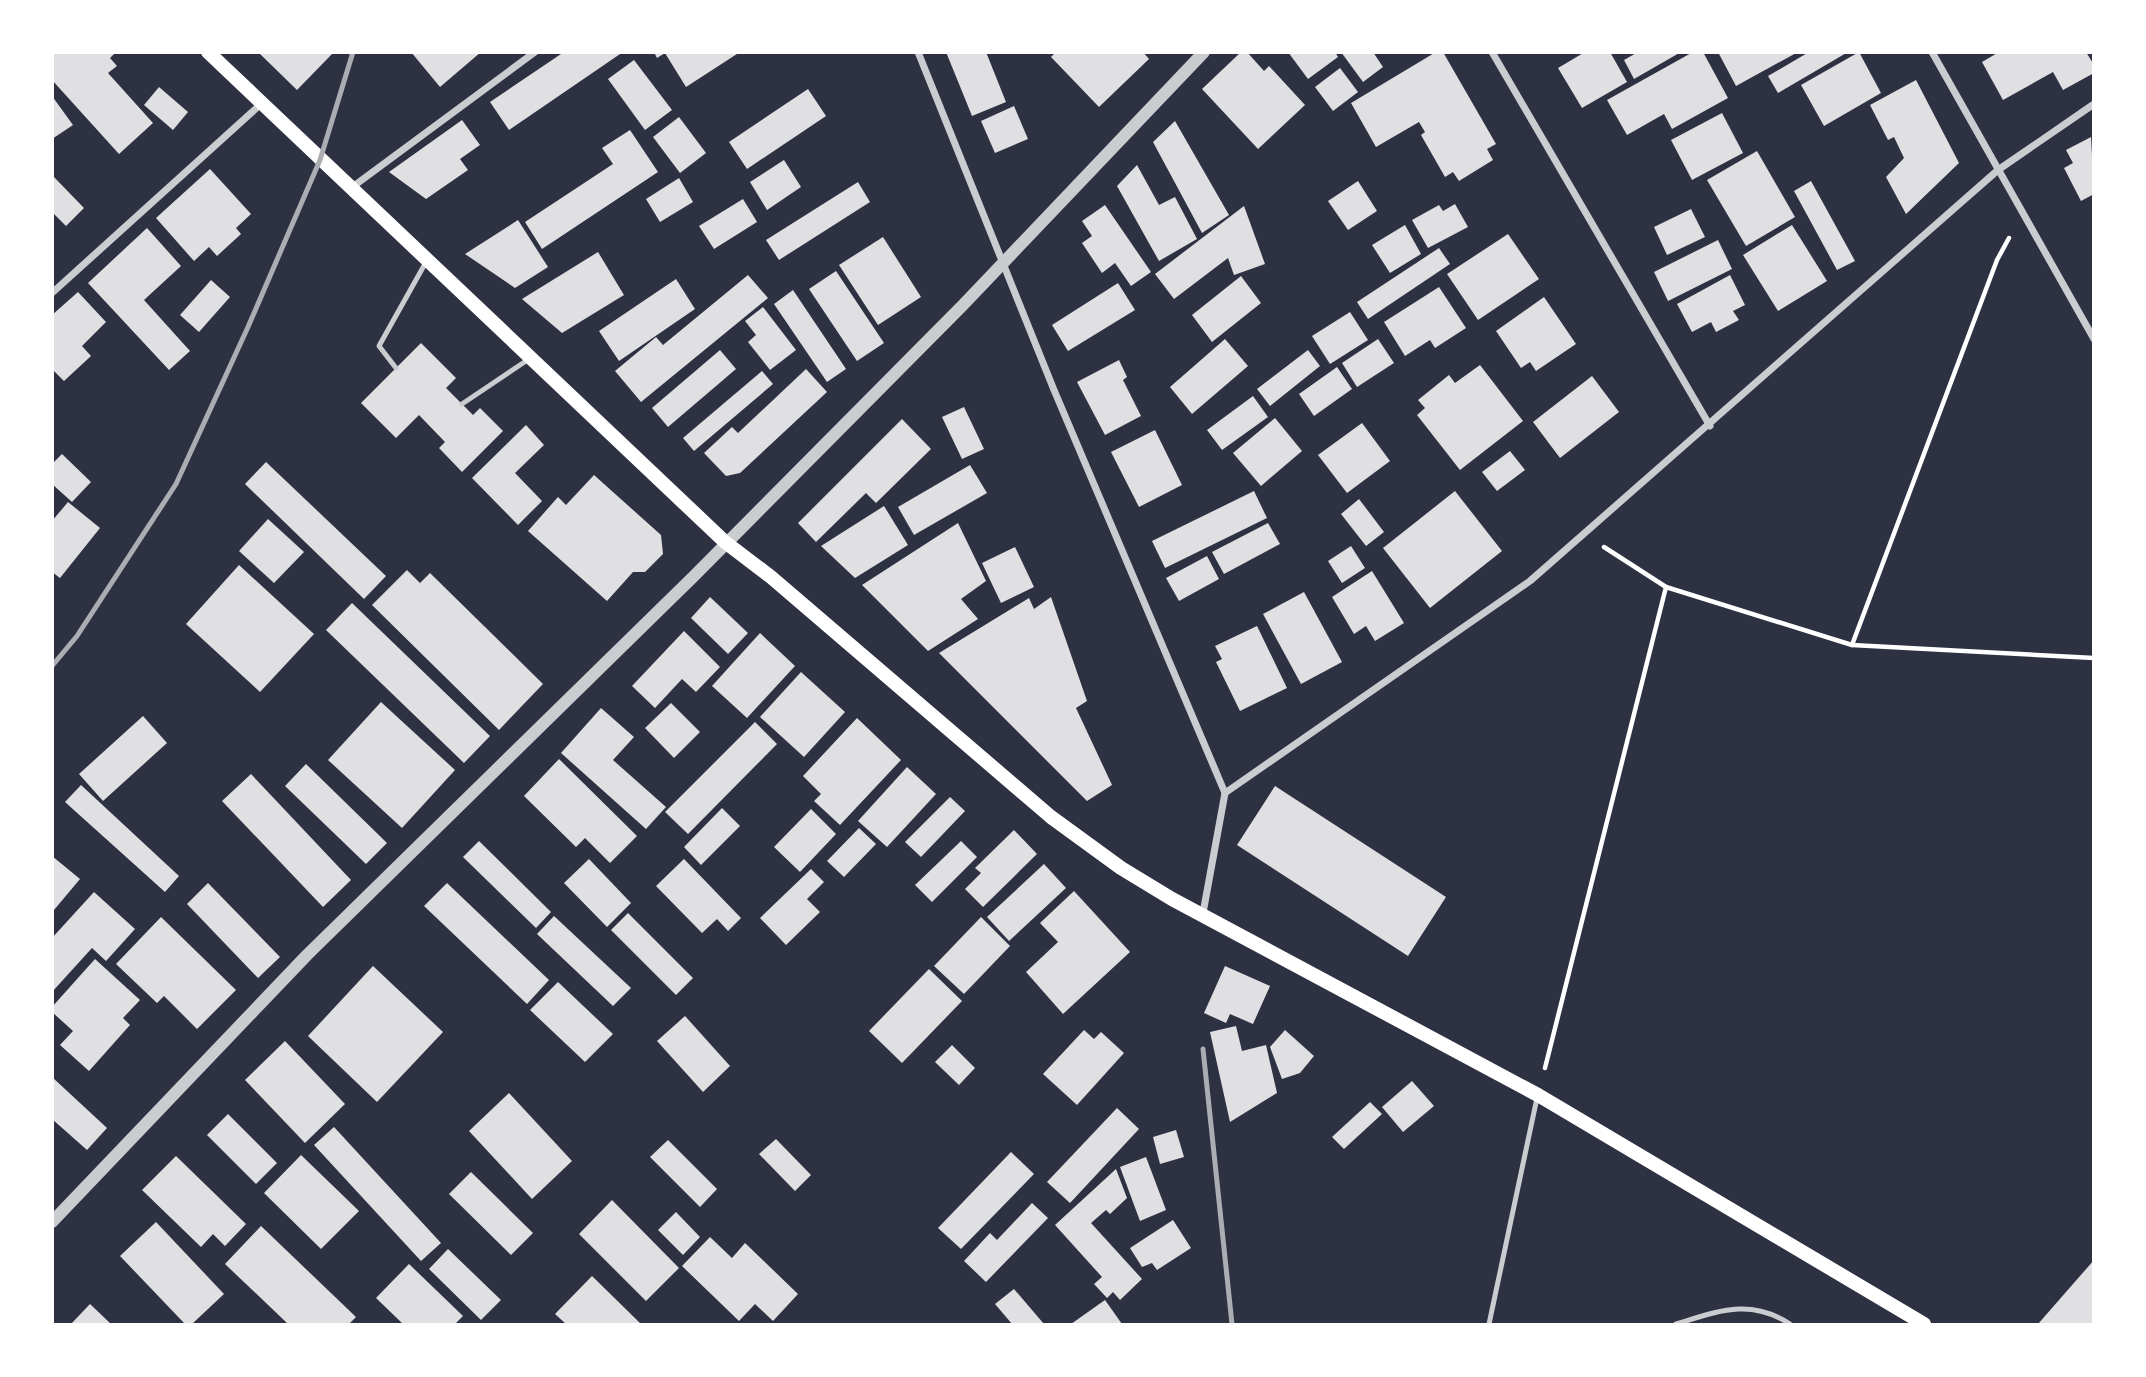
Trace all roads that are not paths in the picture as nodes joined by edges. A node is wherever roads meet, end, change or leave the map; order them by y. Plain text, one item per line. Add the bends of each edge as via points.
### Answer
1 (208, 52) edge
2 (535, 52) edge
3 (918, 52) edge
4 (1204, 52) edge
5 (1492, 52) edge
6 (1932, 52) edge
7 (262, 102) junction
8 (2094, 104) edge
9 (1998, 170) junction
10 (351, 188) junction
11 (426, 261) junction
12 (1003, 263) junction
13 (52, 293) edge
14 (2094, 339) edge
15 (531, 357) junction
16 (396, 368) dead end
17 (462, 404) dead end
18 (1710, 426) junction
19 (725, 542) junction
20 (1225, 793) junction
21 (1203, 913) junction
22 (1538, 1095) junction
23 (52, 1222) edge
24 (1489, 1325) edge
25 (1676, 1325) edge
26 (1790, 1325) edge
27 (1924, 1325) edge

1 - 7 main road
2 - 10 street
3 - 12 street
4 - 12 street
5 - 18 street
6 - 9 street
7 - 10 main road
7 - 13 street
8 - 9 street
9 - 14 street
9 - 18 street
10 - 11 main road
11 - 15 main road
11 - 16 lane via 379,346
12 - 19 street
12 - 20 street
15 - 17 lane
15 - 19 main road
18 - 20 street via 1530,581
19 - 21 main road via 1051,817 1121,868
19 - 23 street via 307,955
20 - 21 street
21 - 22 main road
22 - 24 lane
22 - 27 main road
25 - 26 lane via 1737,1308 1757,1308

